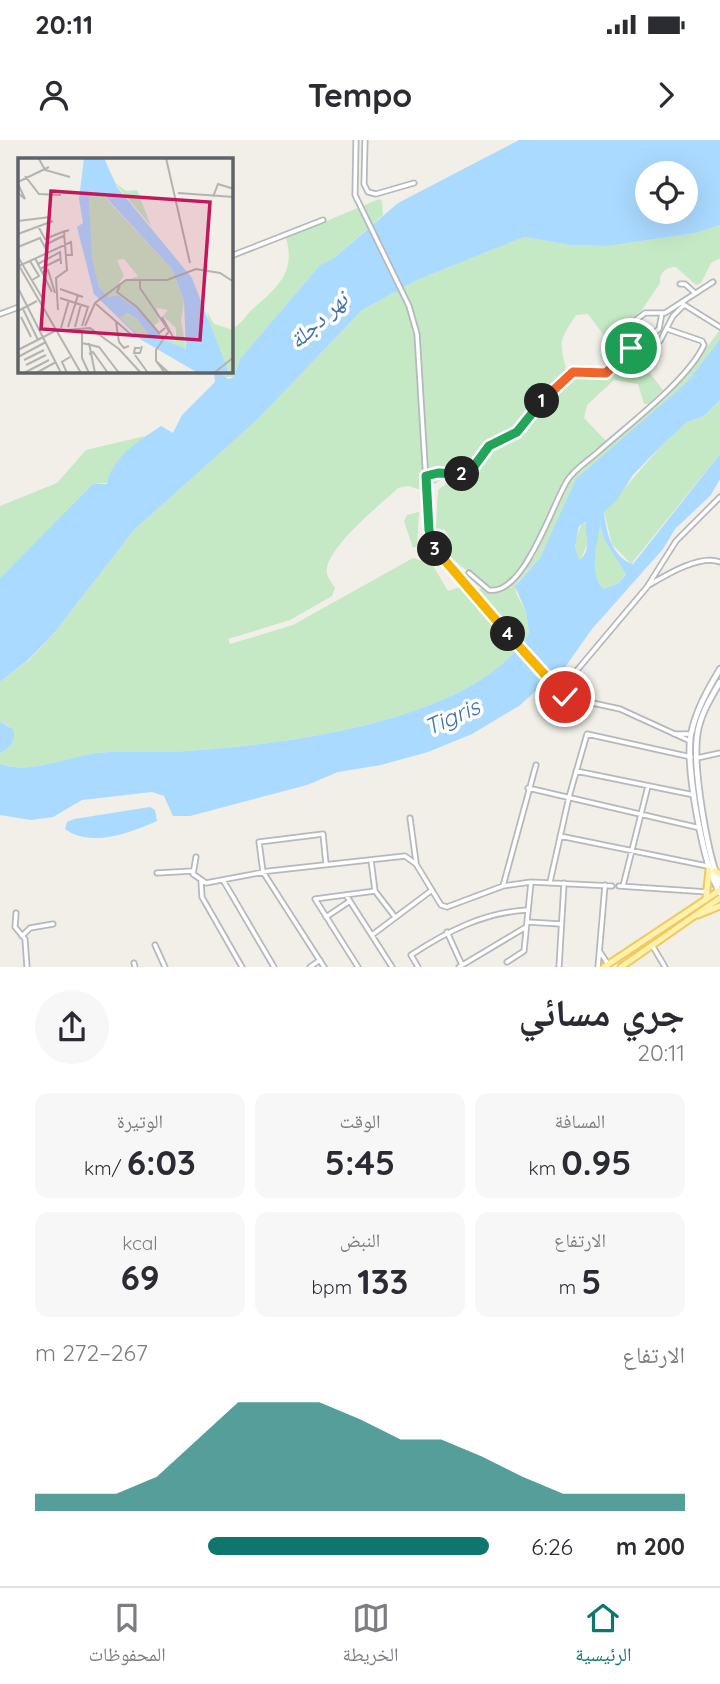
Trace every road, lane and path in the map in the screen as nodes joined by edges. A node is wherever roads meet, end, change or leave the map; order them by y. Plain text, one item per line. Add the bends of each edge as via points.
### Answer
1 (356, 140) edge
2 (365, 140) edge
3 (414, 183) dead end
4 (323, 220) dead end
5 (233, 256) edge
6 (713, 282) dead end
7 (680, 284) dead end
8 (695, 293) junction
9 (682, 304) junction
10 (18, 307) edge
11 (662, 313) junction
12 (0, 314) edge
13 (720, 327) edge
14 (667, 329) junction
15 (631, 334) junction
16 (612, 347) dead end
17 (426, 476) junction
18 (720, 497) edge
19 (720, 562) edge
20 (469, 573) dead end
21 (647, 587) junction
22 (720, 669) edge
23 (720, 681) edge
24 (576, 701) junction
25 (674, 734) junction
26 (691, 734) junction
27 (690, 741) junction
28 (720, 753) edge
29 (691, 757) junction
30 (697, 758) junction
31 (536, 765) dead end
32 (576, 771) junction
33 (648, 786) junction
34 (528, 789) junction
35 (695, 796) junction
36 (569, 797) junction
37 (641, 814) junction
38 (410, 818) dead end
39 (700, 828) junction
40 (560, 836) junction
41 (631, 852) junction
42 (196, 857) dead end
43 (371, 860) junction
44 (326, 864) junction
45 (416, 864) junction
46 (713, 870) edge
47 (192, 871) junction
48 (263, 872) junction
49 (157, 873) dead end
50 (223, 880) junction
51 (201, 881) junction
52 (531, 882) junction
53 (550, 882) junction
54 (564, 883) junction
55 (720, 884) edge
56 (605, 885) junction
57 (503, 886) junction
58 (612, 886) dead end
59 (432, 890) junction
60 (375, 891) junction
61 (708, 892) junction
62 (720, 893) edge
63 (346, 895) junction
64 (705, 900) junction
65 (350, 901) junction
66 (720, 906) edge
67 (528, 910) junction
68 (16, 913) dead end
69 (695, 915) junction
70 (326, 917) junction
71 (396, 918) junction
72 (527, 922) junction
73 (561, 923) junction
74 (53, 924) dead end
75 (526, 928) junction
76 (447, 932) junction
77 (371, 935) junction
78 (22, 936) junction
79 (155, 944) dead end
80 (652, 945) junction
81 (599, 950) junction
82 (321, 960) junction
83 (507, 962) dead end
84 (606, 965) edge
85 (460, 966) edge
86 (559, 966) edge
87 (27, 967) edge
88 (165, 967) edge
89 (242, 967) edge
90 (274, 967) edge
91 (310, 967) edge
92 (324, 967) edge
93 (358, 967) edge
94 (392, 967) edge
95 (418, 967) edge
96 (598, 967) edge
97 (621, 967) edge
98 (665, 967) edge

1 - 17 street via 354,185 359,205 404,296 419,344
2 - 3 street via 364,184 368,192
4 - 5 street
6 - 8 street
7 - 8 street
8 - 9 street
9 - 11 street
9 - 13 street
9 - 14 street
10 - 12 street
11 - 15 street via 645,313 636,320
11 - 15 street via 659,329 651,335
14 - 17 street via 660,341 626,351 606,373 576,371 566,377 517,432 486,448 468,472
14 - 20 street via 702,341 697,357 652,404 569,477 533,556 501,589 489,590
15 - 16 street
17 - 24 street via 433,544 562,694
18 - 21 street via 676,541
19 - 21 street via 697,563
21 - 24 street via 573,675 570,690
22 - 26 main road
23 - 30 main road via 701,721
24 - 25 street via 620,709
25 - 26 street
25 - 27 street
26 - 27 main road
27 - 29 main road
28 - 30 street
29 - 32 street via 587,734
29 - 35 main road
30 - 46 main road
31 - 34 street
32 - 33 street
32 - 36 street
33 - 35 street
33 - 37 street
34 - 36 street
34 - 57 street
35 - 39 main road
36 - 37 street
36 - 40 street
37 - 39 street
37 - 41 street
38 - 45 street
39 - 46 main road
40 - 41 street
40 - 53 street
41 - 46 street
41 - 61 street via 621,886
42 - 47 street
43 - 44 street
43 - 45 street via 405,856
43 - 60 street
44 - 48 street
44 - 48 street via 323,834 263,839 259,844
45 - 59 street
46 - 55 main road
46 - 61 main road
46 - 62 main road
47 - 49 street
47 - 51 street
48 - 50 street
48 - 82 street
50 - 51 street
50 - 90 street
51 - 89 street via 202,898
52 - 53 street
52 - 57 street
52 - 67 street
53 - 54 street
54 - 56 street
54 - 73 street
56 - 58 street
56 - 81 street
57 - 59 street via 447,907
59 - 71 street
60 - 63 street
60 - 71 street
61 - 64 main road
62 - 64 main road
62 - 69 main road
63 - 65 street
63 - 70 street via 315,899
64 - 84 main road
65 - 70 street
65 - 77 street
66 - 69 main road
67 - 72 street
67 - 76 street via 497,914
68 - 78 street via 15,927
69 - 80 main road
70 - 93 street
71 - 77 street
72 - 73 street
72 - 75 street
73 - 86 street
74 - 78 street via 30,928
75 - 83 street via 524,951
75 - 85 street
76 - 85 street
76 - 95 street via 411,955
77 - 94 street
78 - 87 street
79 - 88 street
80 - 97 main road
80 - 98 street
81 - 84 street
81 - 96 street
82 - 91 street
82 - 92 street

